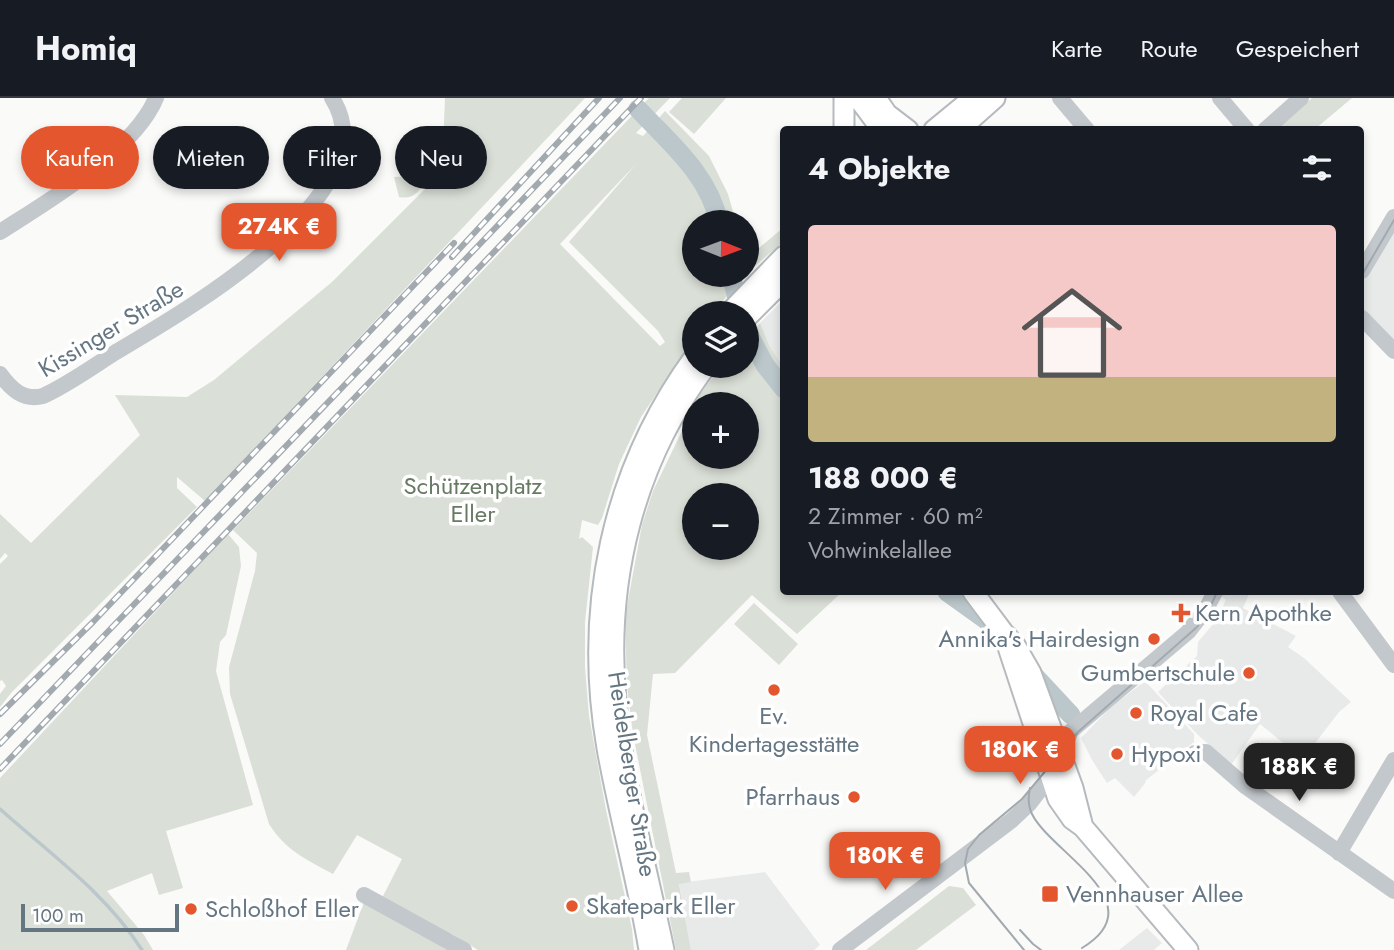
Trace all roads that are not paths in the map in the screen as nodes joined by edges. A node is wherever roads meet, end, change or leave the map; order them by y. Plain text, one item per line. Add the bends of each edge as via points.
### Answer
1 (156, 98) edge
2 (332, 98) edge
3 (844, 98) edge
4 (973, 98) edge
5 (995, 98) edge
6 (1060, 98) edge
7 (1220, 98) edge
8 (1301, 98) edge
9 (865, 100) edge
10 (844, 126) edge
11 (862, 126) edge
12 (880, 126) edge
13 (903, 126) edge
14 (939, 126) edge
15 (964, 126) edge
16 (1084, 126) edge
17 (1244, 126) edge
18 (1270, 126) edge
19 (1394, 216) edge
20 (0, 232) edge
21 (780, 262) edge
22 (1364, 268) edge
23 (780, 283) edge
24 (754, 301) edge
25 (758, 301) edge
26 (1364, 320) edge
27 (1394, 351) edge
28 (0, 374) edge
29 (682, 376) edge
30 (698, 378) edge
31 (976, 595) edge
32 (1213, 595) edge
33 (1342, 595) edge
34 (1394, 665) edge
35 (1021, 676) junction
36 (1055, 733) junction
37 (1195, 753) dead end
38 (1394, 760) edge
39 (1049, 778) junction
40 (1083, 827) junction
41 (1339, 853) junction
42 (1394, 891) edge
43 (364, 895) dead end
44 (464, 950) edge
45 (649, 950) edge
46 (664, 950) edge
47 (840, 950) edge
48 (1188, 950) edge

1 - 20 street via 123,145
2 - 28 street, Kissinger Straße via 343,127 342,151 332,175 306,212 236,276 43,396 22,395
3 - 10 main road
4 - 14 main road
5 - 15 main road
6 - 16 street
7 - 17 street
8 - 18 street
9 - 11 main road
9 - 12 main road
9 - 13 main road
19 - 22 street
21 - 24 main road
23 - 25 main road
26 - 27 street
29 - 45 main road, Heidelberger Straße via 632,467 609,541 599,608 605,736
30 - 46 main road, Heidelberger Straße via 675,412 640,488 622,554 615,605 613,668 619,728
31 - 35 main road via 1003,632
32 - 36 street via 1188,632
33 - 34 street
35 - 36 main road
35 - 36 main road
36 - 39 main road
36 - 39 street
36 - 40 main road
37 - 41 street via 1206,752
38 - 41 street
39 - 40 main road via 1064,809
39 - 47 street via 1012,820
40 - 48 main road
41 - 42 street
43 - 44 street

